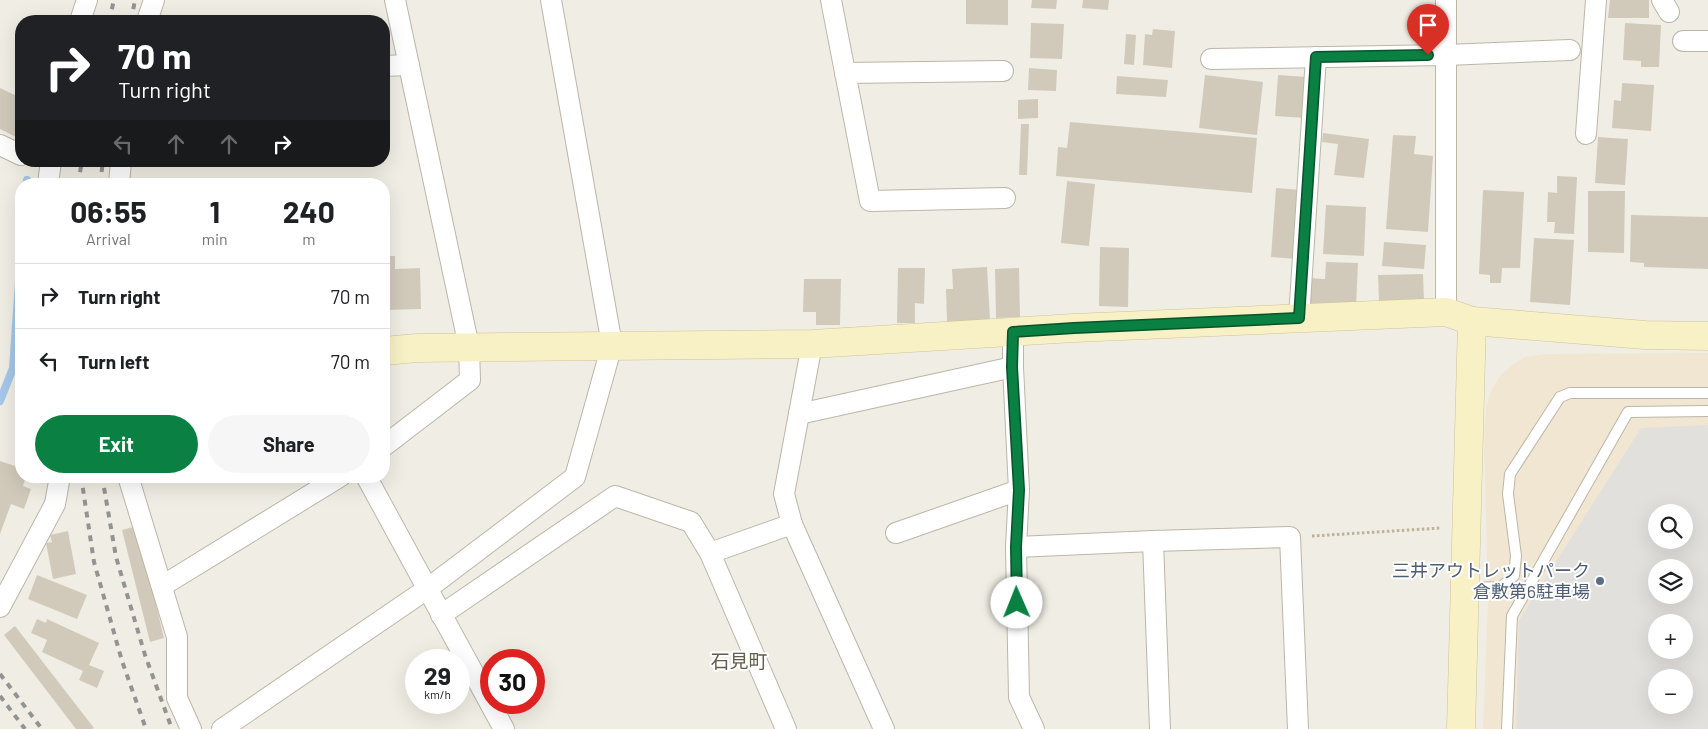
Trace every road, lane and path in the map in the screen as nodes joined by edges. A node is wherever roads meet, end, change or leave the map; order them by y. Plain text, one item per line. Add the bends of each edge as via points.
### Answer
1 (87, 0) edge
2 (154, 0) edge
3 (395, 0) edge
4 (551, 0) edge
5 (830, 0) edge
6 (1446, 0) edge
7 (1596, 0) edge
8 (82, 15) edge
9 (149, 15) edge
10 (1683, 41) dead end
11 (1708, 41) edge
12 (1570, 50) dead end
13 (1446, 55) junction
14 (1316, 57) junction
15 (1211, 58) dead end
16 (409, 65) junction
17 (390, 66) edge
18 (1003, 71) dead end
19 (845, 73) junction
20 (1586, 134) dead end
21 (0, 145) edge
22 (15, 152) edge
23 (1005, 198) dead end
24 (1446, 312) junction
25 (1299, 318) junction
26 (1472, 321) junction
27 (1013, 332) junction
28 (1708, 336) edge
29 (812, 344) junction
30 (612, 345) junction
31 (469, 347) junction
32 (390, 350) edge
33 (1012, 367) junction
34 (1708, 393) edge
35 (1708, 411) edge
36 (799, 414) junction
37 (390, 441) edge
38 (59, 483) edge
39 (130, 483) edge
40 (330, 483) edge
41 (370, 483) edge
42 (1019, 490) junction
43 (137, 505) junction
44 (792, 524) junction
45 (1466, 526) junction
46 (128, 528) dead end
47 (896, 533) dead end
48 (1290, 537) junction
49 (1153, 541) junction
50 (1016, 547) junction
51 (710, 553) junction
52 (162, 586) junction
53 (1465, 588) junction
54 (427, 589) junction
55 (0, 607) edge
56 (441, 615) junction
57 (191, 729) edge
58 (222, 729) edge
59 (504, 729) edge
60 (786, 729) edge
61 (884, 729) edge
62 (1034, 729) edge
63 (1160, 729) edge
64 (1298, 729) edge
65 (1460, 729) edge
66 (1507, 729) edge

1 - 8 street
2 - 9 street
3 - 16 street
4 - 30 street
5 - 19 street
6 - 13 street
7 - 20 street
10 - 11 street
12 - 13 street
13 - 14 street
13 - 24 street
14 - 15 street
14 - 25 street
16 - 17 street
16 - 31 street
18 - 19 street
19 - 23 street via 870,201
21 - 22 street
24 - 25 street
24 - 26 street
25 - 27 street
26 - 28 street via 1645,335
26 - 45 street
27 - 29 street
27 - 33 street
29 - 30 street
29 - 36 street
30 - 31 street
30 - 54 street via 575,478
31 - 32 street
31 - 37 street via 470,380
33 - 36 street
33 - 42 street
34 - 53 lane via 1570,393 1560,397 1510,474 1508,494 1516,556 1514,576 1501,587
35 - 66 lane via 1628,412 1512,616
36 - 44 street via 784,494
38 - 55 street via 55,504
39 - 43 street
40 - 52 street
41 - 54 street
42 - 47 street
42 - 50 street
43 - 46 street
43 - 52 street
44 - 51 street
44 - 61 street
45 - 48 path
45 - 53 street
48 - 49 street
48 - 64 street
49 - 50 street
49 - 63 street
50 - 62 street via 1019,697
51 - 56 street via 691,522 615,496
51 - 60 street
52 - 57 street via 176,637 177,698
53 - 65 street
54 - 56 street
54 - 58 street
56 - 59 street

